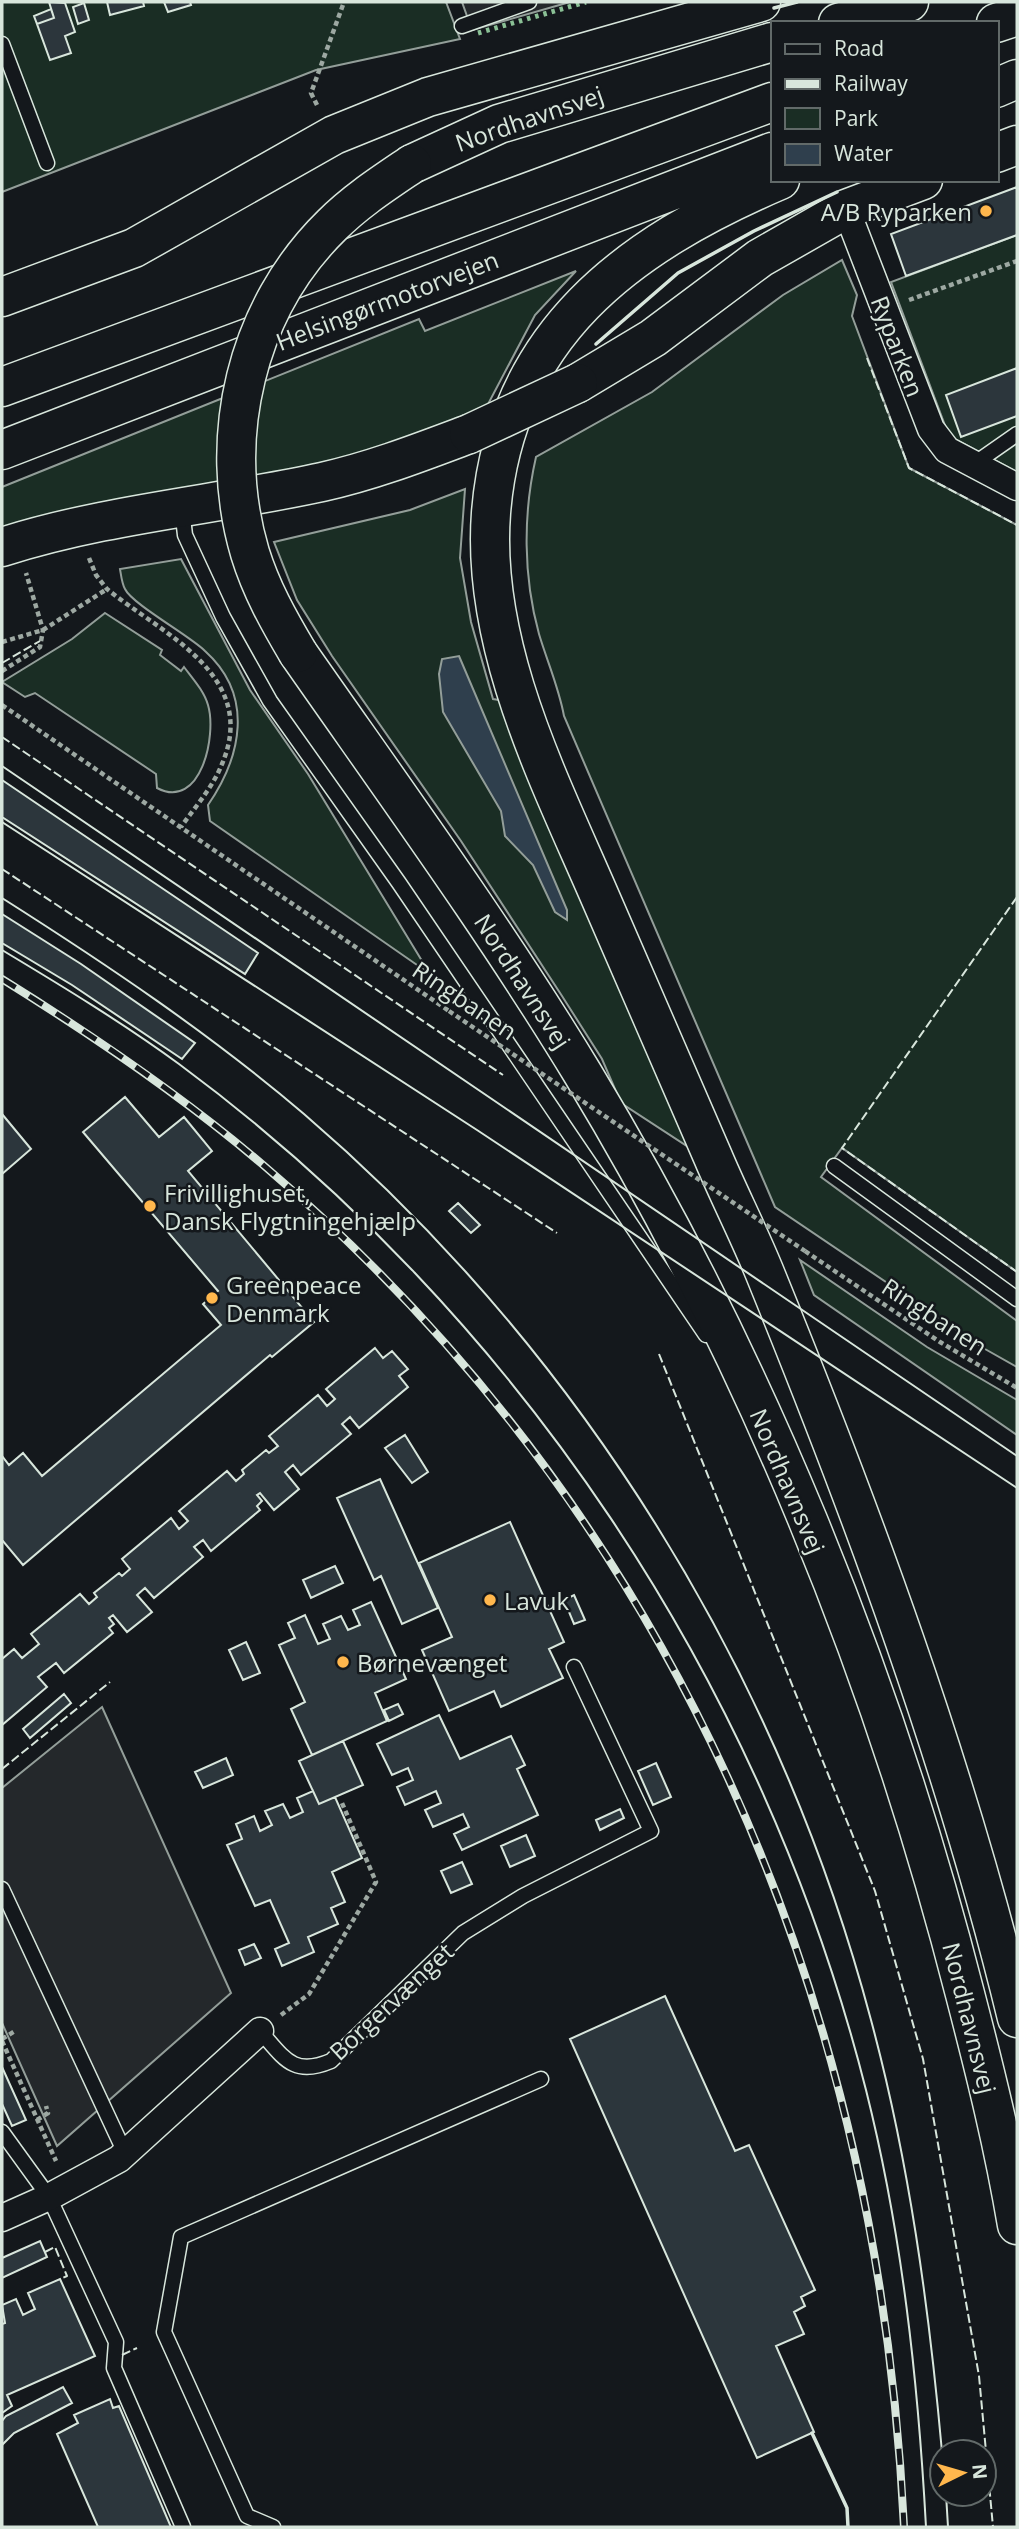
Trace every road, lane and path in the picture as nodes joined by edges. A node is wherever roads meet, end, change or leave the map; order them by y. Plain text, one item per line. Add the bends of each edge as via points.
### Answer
1 (344, 2) edge
2 (529, 2) edge
3 (761, 2) edge
4 (909, 2) edge
5 (1017, 16) edge
6 (845, 21) edge
7 (998, 22) edge
8 (462, 26) dead end
9 (771, 42) edge
10 (2, 44) edge
11 (1017, 64) edge
12 (998, 71) edge
13 (1017, 79) edge
14 (998, 87) edge
15 (771, 102) edge
16 (334, 135) junction
17 (1017, 145) edge
18 (771, 152) edge
19 (998, 152) edge
20 (47, 163) dead end
21 (776, 182) edge
22 (918, 182) edge
23 (846, 209) junction
24 (1017, 261) edge
25 (2, 297) edge
26 (883, 309) junction
27 (18, 381) edge
28 (1017, 434) edge
29 (2, 450) edge
30 (974, 464) junction
31 (1017, 487) edge
32 (182, 509) junction
33 (88, 554) dead end
34 (14, 559) edge
35 (107, 589) junction
36 (44, 630) junction
37 (2, 642) edge
38 (2, 671) edge
39 (2, 705) edge
40 (181, 827) junction
41 (834, 1166) dead end
42 (1017, 1299) edge
43 (1017, 1388) edge
44 (763, 1422) junction
45 (574, 1667) dead end
46 (342, 1803) dead end
47 (2, 1889) edge
48 (1017, 2018) edge
49 (15, 2031) dead end
50 (260, 2031) junction
51 (2, 2040) edge
52 (541, 2079) dead end
53 (46, 2106) dead end
54 (37, 2120) junction
55 (2, 2132) edge
56 (125, 2152) junction
57 (58, 2192) junction
58 (2, 2218) edge
59 (1017, 2225) edge
60 (183, 2527) edge
61 (273, 2527) edge

1 - 16 path via 311,93
2 - 8 lane
3 - 16 main road via 428,97
4 - 6 main road
5 - 7 main road
9 - 44 main road, Nordhavnsvej, bridge via 499,124 412,164 354,204 310,250 273,304 241,395 235,460 242,524 262,584 298,653 476,908 584,1077 717,1321
10 - 20 lane
11 - 12 main road
13 - 14 main road
15 - 27 main road
16 - 25 main road via 134,248
17 - 19 main road
18 - 29 main road, Helsingørmotorvejen
21 - 48 main road, Nordhavnsvej via 639,254 579,308 556,337 521,398 502,451 491,517 492,580 524,714 762,1268 869,1545 937,1738
22 - 23 main road
23 - 26 street, Ryparken
23 - 32 main road, bridge via 760,258 653,338 578,383 469,434 324,482
24 - 26 path
26 - 30 street, Ryparken via 931,429 947,450
28 - 30 lane
30 - 31 street, Ryparken
32 - 34 main road via 82,527
32 - 44 lane via 185,535 223,617 270,701 575,1139
33 - 35 path
34 - 36 path
35 - 36 path
35 - 40 path via 198,656 214,672 228,705 229,736 222,765
36 - 37 path
36 - 38 path via 40,647
39 - 40 path, Ringbanen
40 - 43 path, Ringbanen, bridge via 940,1342
41 - 42 lane
44 - 59 main road, Nordhavnsvej via 860,1656 906,1788 983,2065
45 - 50 lane, Borgervænget via 651,1831 523,1896 463,1933 331,2061 312,2069 291,2065
46 - 50 path via 376,1882 309,1994
47 - 56 lane
49 - 51 path
50 - 56 street
51 - 54 path
52 - 61 lane via 181,2237 164,2332 247,2516
53 - 54 path via 48,2113
54 - 57 path
55 - 57 lane
56 - 57 street
57 - 58 street
57 - 60 lane via 116,2342 114,2368

